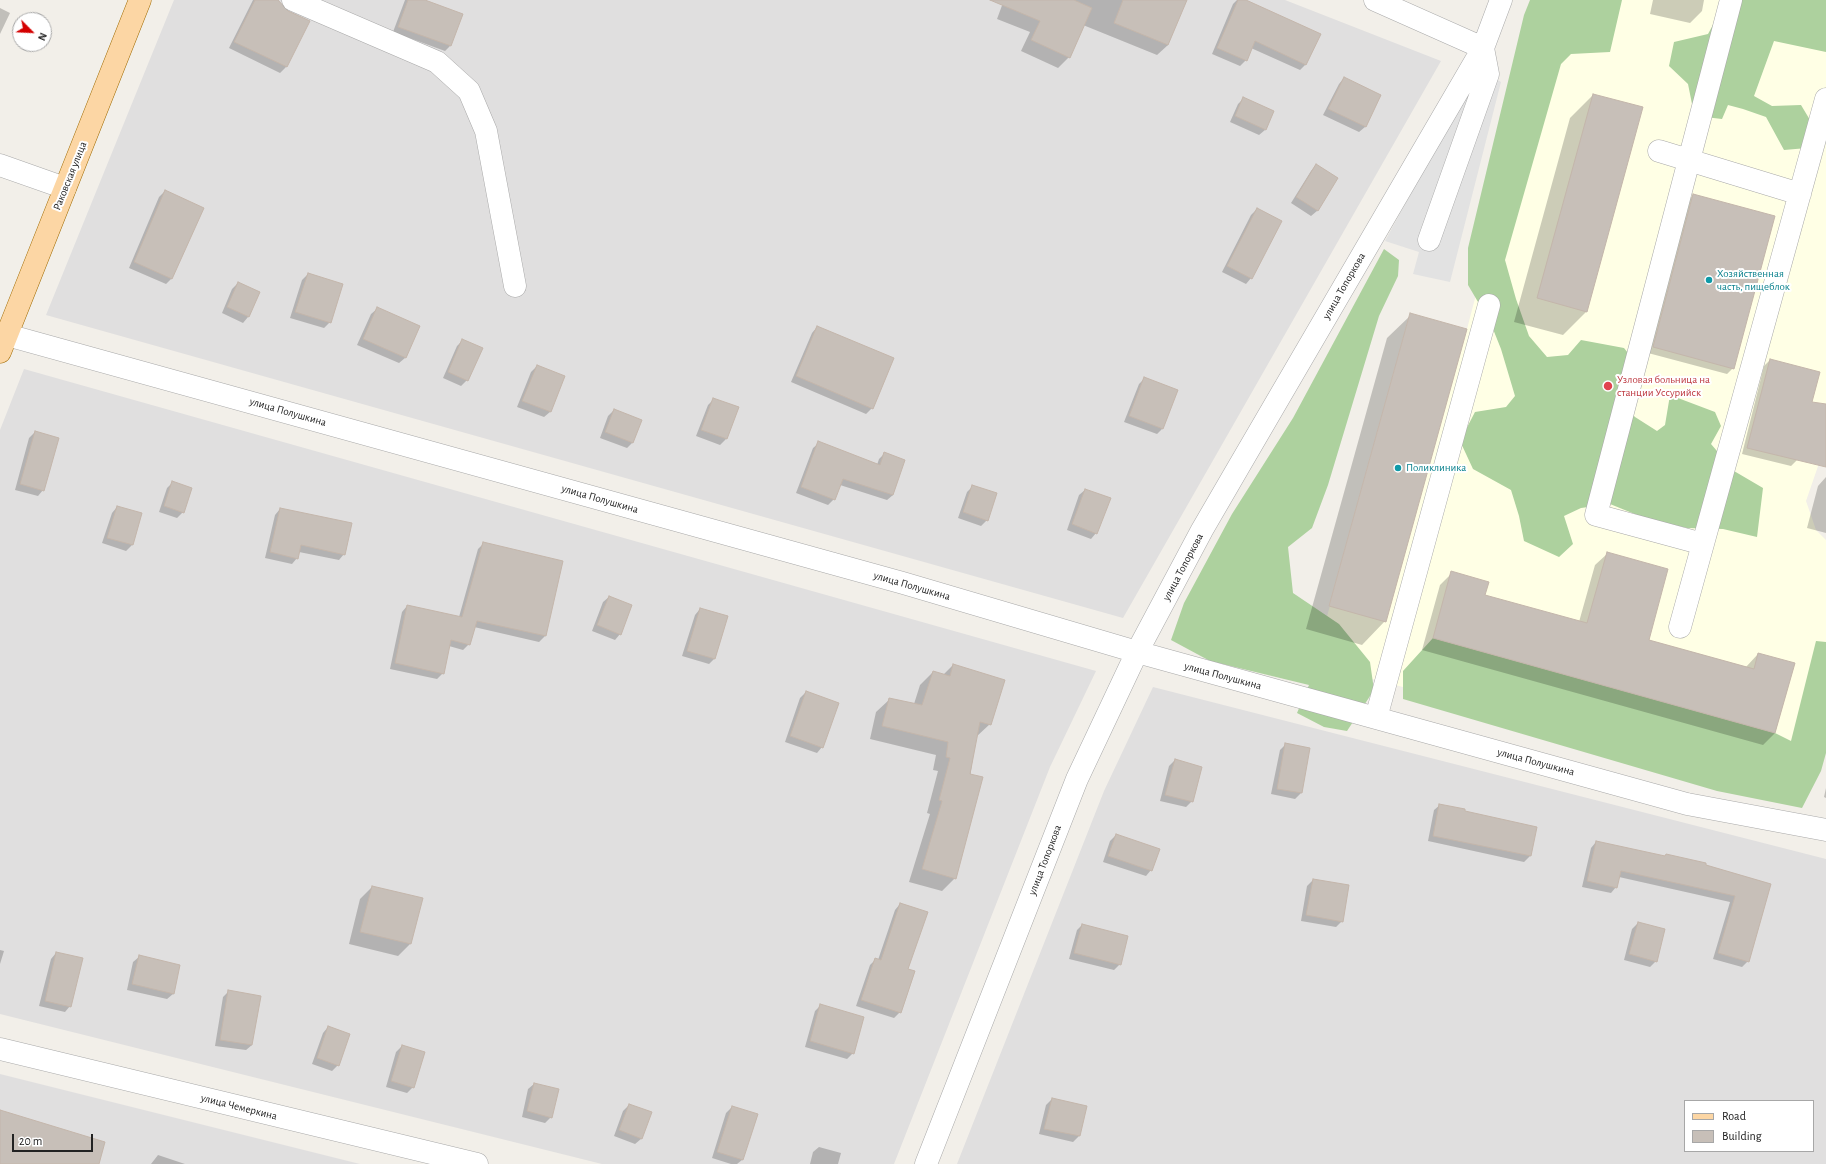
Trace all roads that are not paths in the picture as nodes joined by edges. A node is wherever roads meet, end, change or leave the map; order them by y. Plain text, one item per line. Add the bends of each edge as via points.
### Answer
1 (140, 0) edge
2 (293, 0) edge
3 (1375, 0) edge
4 (1500, 0) edge
5 (1731, 0) edge
6 (1483, 48) junction
7 (1826, 99) edge
8 (1659, 151) dead end
9 (1689, 161) junction
10 (0, 165) edge
11 (65, 188) junction
12 (1800, 194) junction
13 (1429, 240) dead end
14 (515, 286) dead end
15 (1489, 305) dead end
16 (2, 340) edge
17 (1703, 544) junction
18 (1680, 627) dead end
19 (1137, 652) junction
20 (1376, 718) junction
21 (1826, 830) edge
22 (0, 1049) edge
23 (477, 1164) edge
24 (926, 1164) edge

1 - 11 main road, Раковская улица
2 - 14 street via 437,62 469,91 486,131
3 - 6 street
4 - 6 street, улица Топоркова
5 - 9 street
6 - 13 street via 1488,74
6 - 19 street, улица Топоркова via 1202,530
7 - 12 street
8 - 9 street
9 - 12 street
9 - 17 street via 1596,515
10 - 11 street
11 - 16 main road, Раковская улица
12 - 17 street
15 - 20 street
16 - 19 street, улица Полушкина via 895,581
17 - 18 street
19 - 20 street, улица Полушкина
19 - 24 street, улица Топоркова via 1077,779
20 - 21 street, улица Полушкина via 1687,804
22 - 23 street, улица Чемеркина

